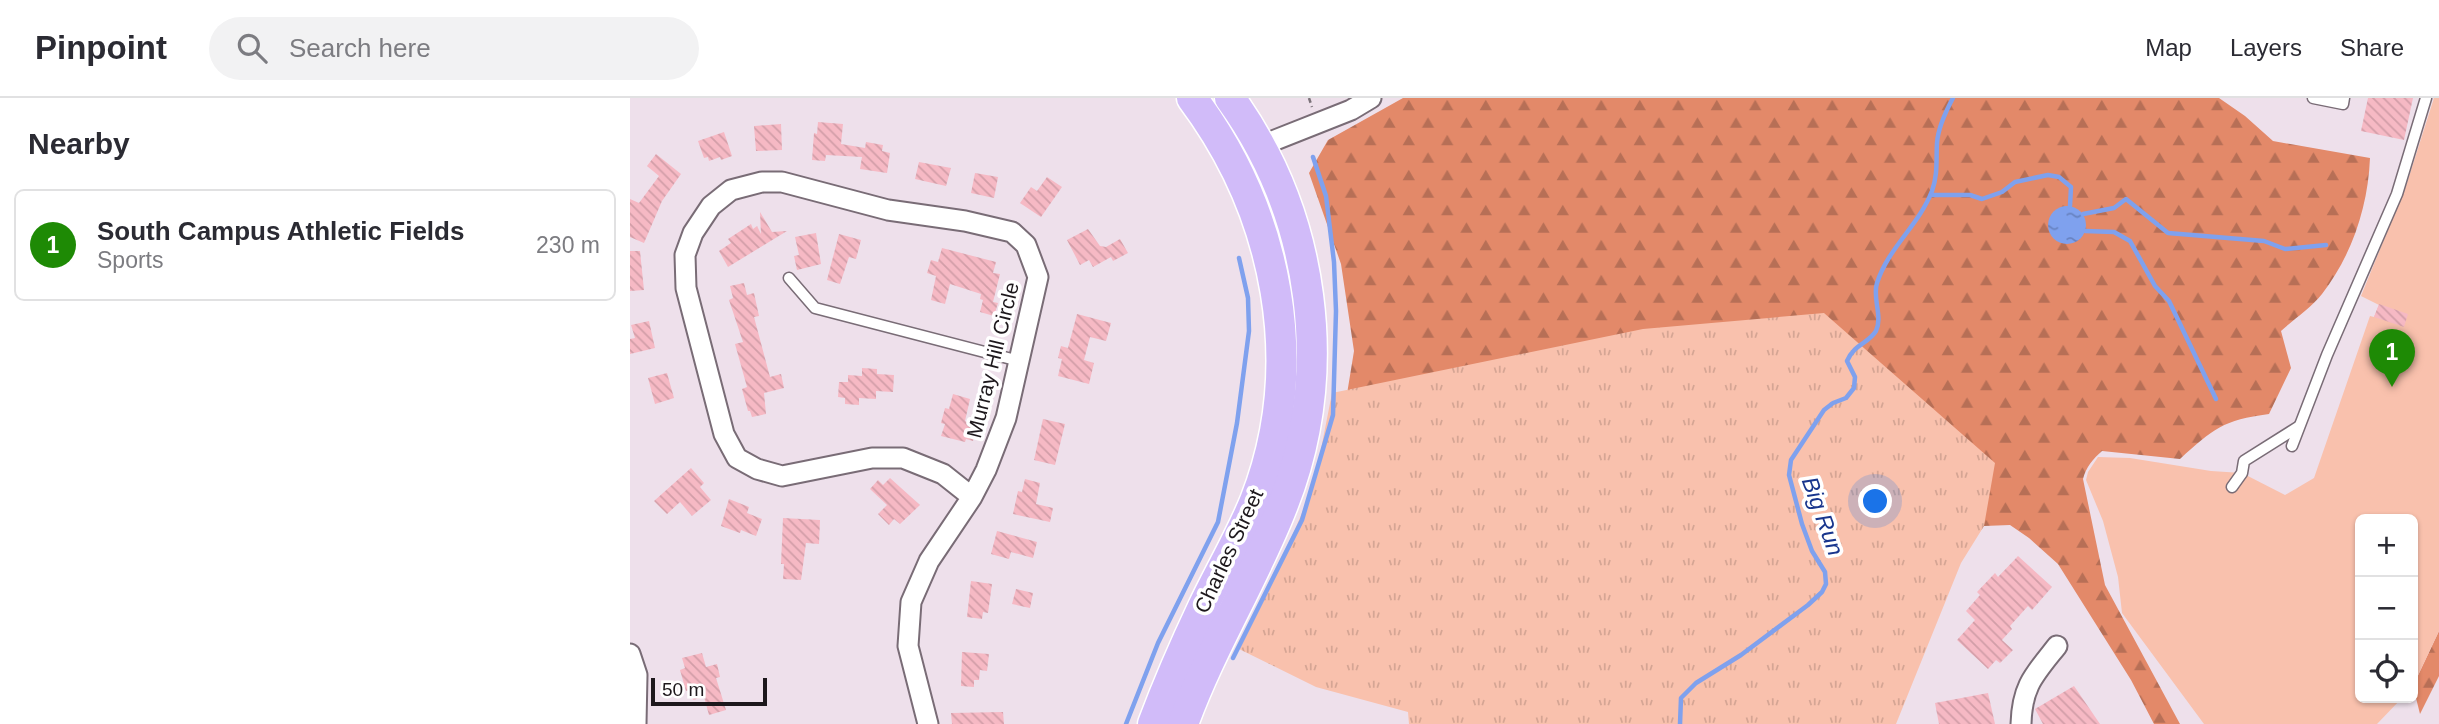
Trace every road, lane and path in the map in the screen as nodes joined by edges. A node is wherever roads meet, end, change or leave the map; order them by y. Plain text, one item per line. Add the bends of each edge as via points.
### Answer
1 (1192, 98) edge
2 (1212, 98) edge
3 (1230, 98) edge
4 (1371, 98) edge
5 (2314, 98) edge
6 (2344, 98) edge
7 (2426, 98) edge
8 (1260, 146) junction
9 (1267, 247) junction
10 (789, 278) dead end
11 (1019, 361) junction
12 (2299, 426) junction
13 (2291, 446) dead end
14 (2232, 487) dead end
15 (972, 497) junction
16 (2057, 646) dead end
17 (630, 654) edge
18 (636, 724) edge
19 (928, 724) edge
20 (1153, 724) edge
21 (1183, 724) edge
22 (2021, 724) edge

1 - 9 main road, Charles Street via 1238,171
2 - 8 main road via 1239,135
3 - 8 main road, Charles Street
4 - 8 street
5 - 6 lane via 2343,104
7 - 12 lane via 2398,194
8 - 9 main road via 1258,169 1276,232
8 - 21 main road, Charles Street via 1280,187 1303,262 1312,333 1308,402 1283,505
9 - 20 main road, Charles Street via 1281,356 1270,452 1245,523 1182,652
10 - 11 lane via 814,308
11 - 15 street, Murray Hill Circle via 1006,418
11 - 15 street, Murray Hill Circle via 1038,277 1026,245 1012,232 888,210 782,182 762,182 732,190 711,206 685,255 686,288 724,434 737,458 782,476 872,458 903,458 943,474
12 - 13 lane
12 - 14 lane via 2244,461
15 - 19 street via 929,561 911,602 908,646
16 - 22 street via 2031,678
17 - 18 street via 637,675

